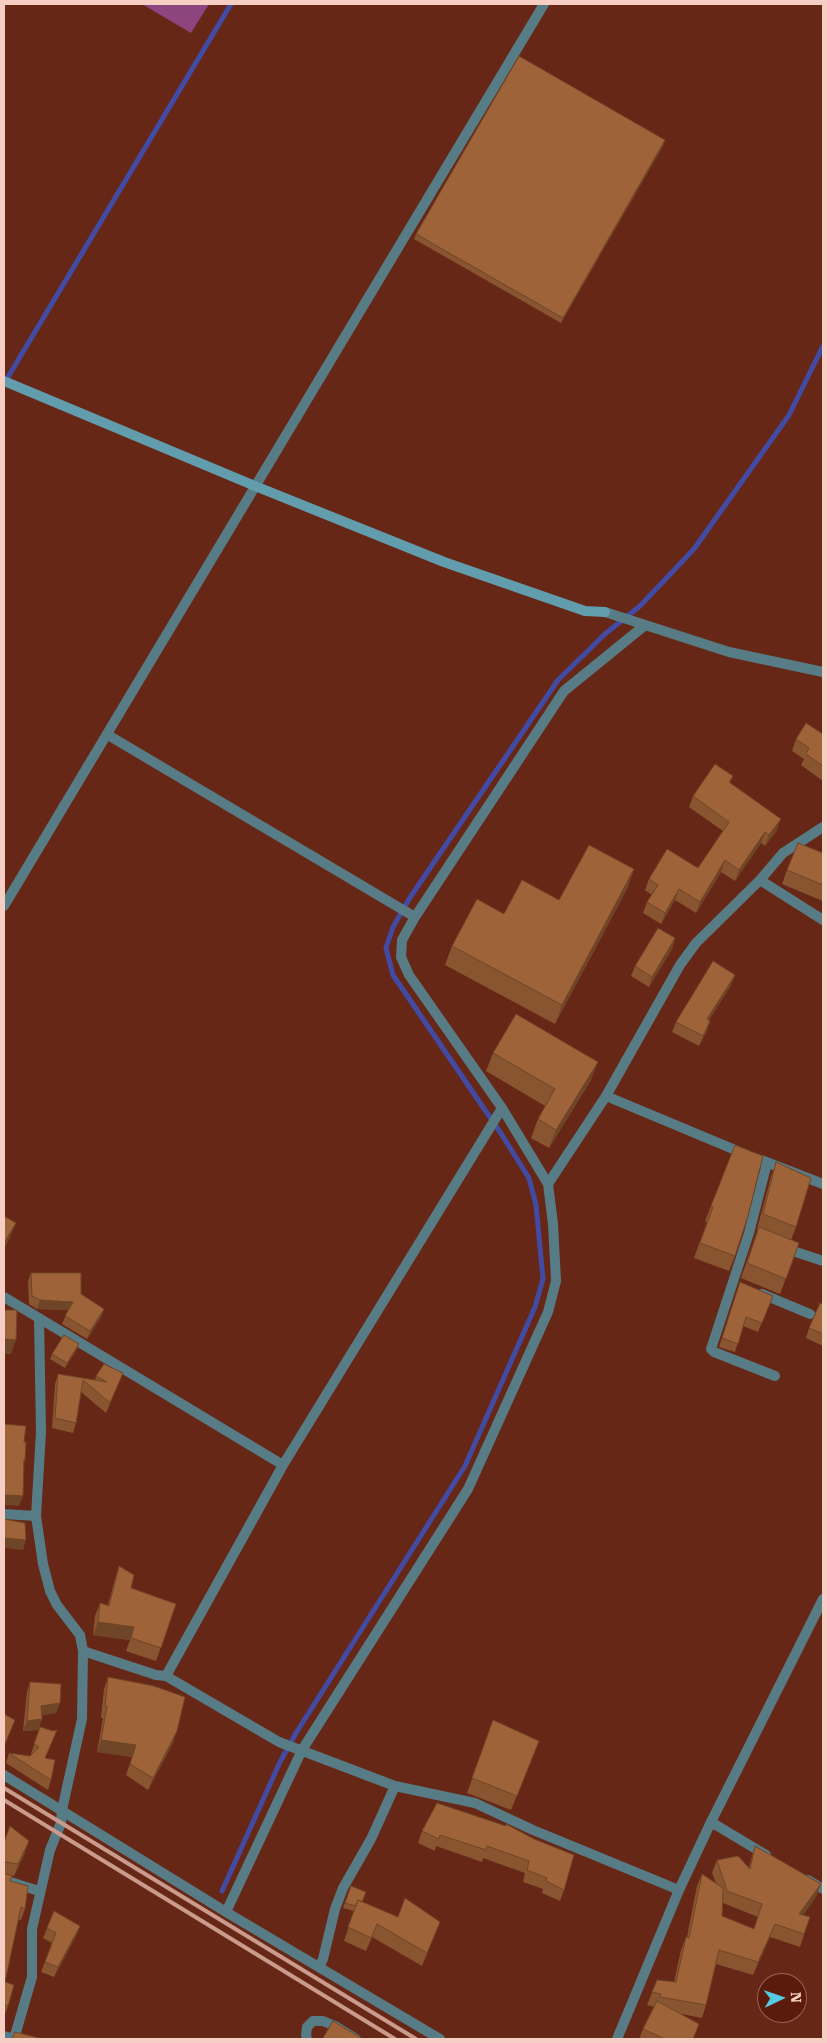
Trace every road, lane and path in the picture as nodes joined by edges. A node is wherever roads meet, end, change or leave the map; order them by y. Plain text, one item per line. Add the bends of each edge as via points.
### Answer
1 (544, 4) edge
2 (4, 381) edge
3 (255, 486) junction
4 (641, 625) junction
5 (823, 672) edge
6 (108, 735) junction
7 (823, 827) edge
8 (760, 880) junction
9 (4, 906) edge
10 (413, 916) junction
11 (823, 920) edge
12 (606, 1096) junction
13 (500, 1112) junction
14 (768, 1163) junction
15 (548, 1184) junction
16 (823, 1184) edge
17 (776, 1244) edge
18 (823, 1261) edge
19 (742, 1285) junction
20 (4, 1297) edge
21 (810, 1314) dead end
22 (39, 1318) junction
23 (775, 1376) dead end
24 (283, 1465) junction
25 (4, 1514) edge
26 (36, 1516) junction
27 (823, 1599) edge
28 (83, 1650) junction
29 (166, 1676) junction
30 (299, 1749) junction
31 (4, 1775) edge
32 (395, 1786) junction
33 (62, 1810) junction
34 (711, 1822) junction
35 (775, 1860) edge
36 (799, 1875) edge
37 (4, 1880) edge
38 (823, 1889) edge
39 (679, 1890) junction
40 (39, 1891) junction
41 (226, 1912) junction
42 (320, 1968) junction
43 (4, 2036) edge
44 (15, 2039) edge
45 (307, 2039) edge
46 (356, 2039) edge
47 (440, 2039) edge
48 (617, 2039) edge

1 - 3 street
2 - 3 street
3 - 4 street via 444,562 585,611 610,614
3 - 6 street
4 - 5 street via 730,652
4 - 10 street via 564,691
6 - 9 street
6 - 10 street
7 - 8 street via 783,853
8 - 11 street
8 - 12 street via 696,943 680,965
10 - 13 street via 402,940 401,957 409,975
12 - 14 street
12 - 15 street
13 - 15 street
13 - 24 street
14 - 16 street
14 - 19 street
15 - 30 street via 556,1281 548,1312 468,1489
17 - 18 street
19 - 21 street
19 - 23 street via 711,1349
20 - 22 street
22 - 24 street
22 - 26 street via 41,1432
24 - 29 street
25 - 26 street
26 - 28 street via 50,1590 80,1635
27 - 34 street
28 - 29 street
28 - 33 street via 82,1719
29 - 30 street via 279,1742
30 - 32 street
30 - 41 street
31 - 33 street
32 - 39 street via 475,1803
32 - 42 street via 334,1909
33 - 40 street via 61,1823
33 - 41 street
34 - 35 street
34 - 39 street
36 - 38 street
37 - 40 street
39 - 48 street
40 - 44 street via 32,1929 32,1977
41 - 42 street
42 - 47 street
43 - 44 street
45 - 46 street via 307,2026 313,2021 323,2021

